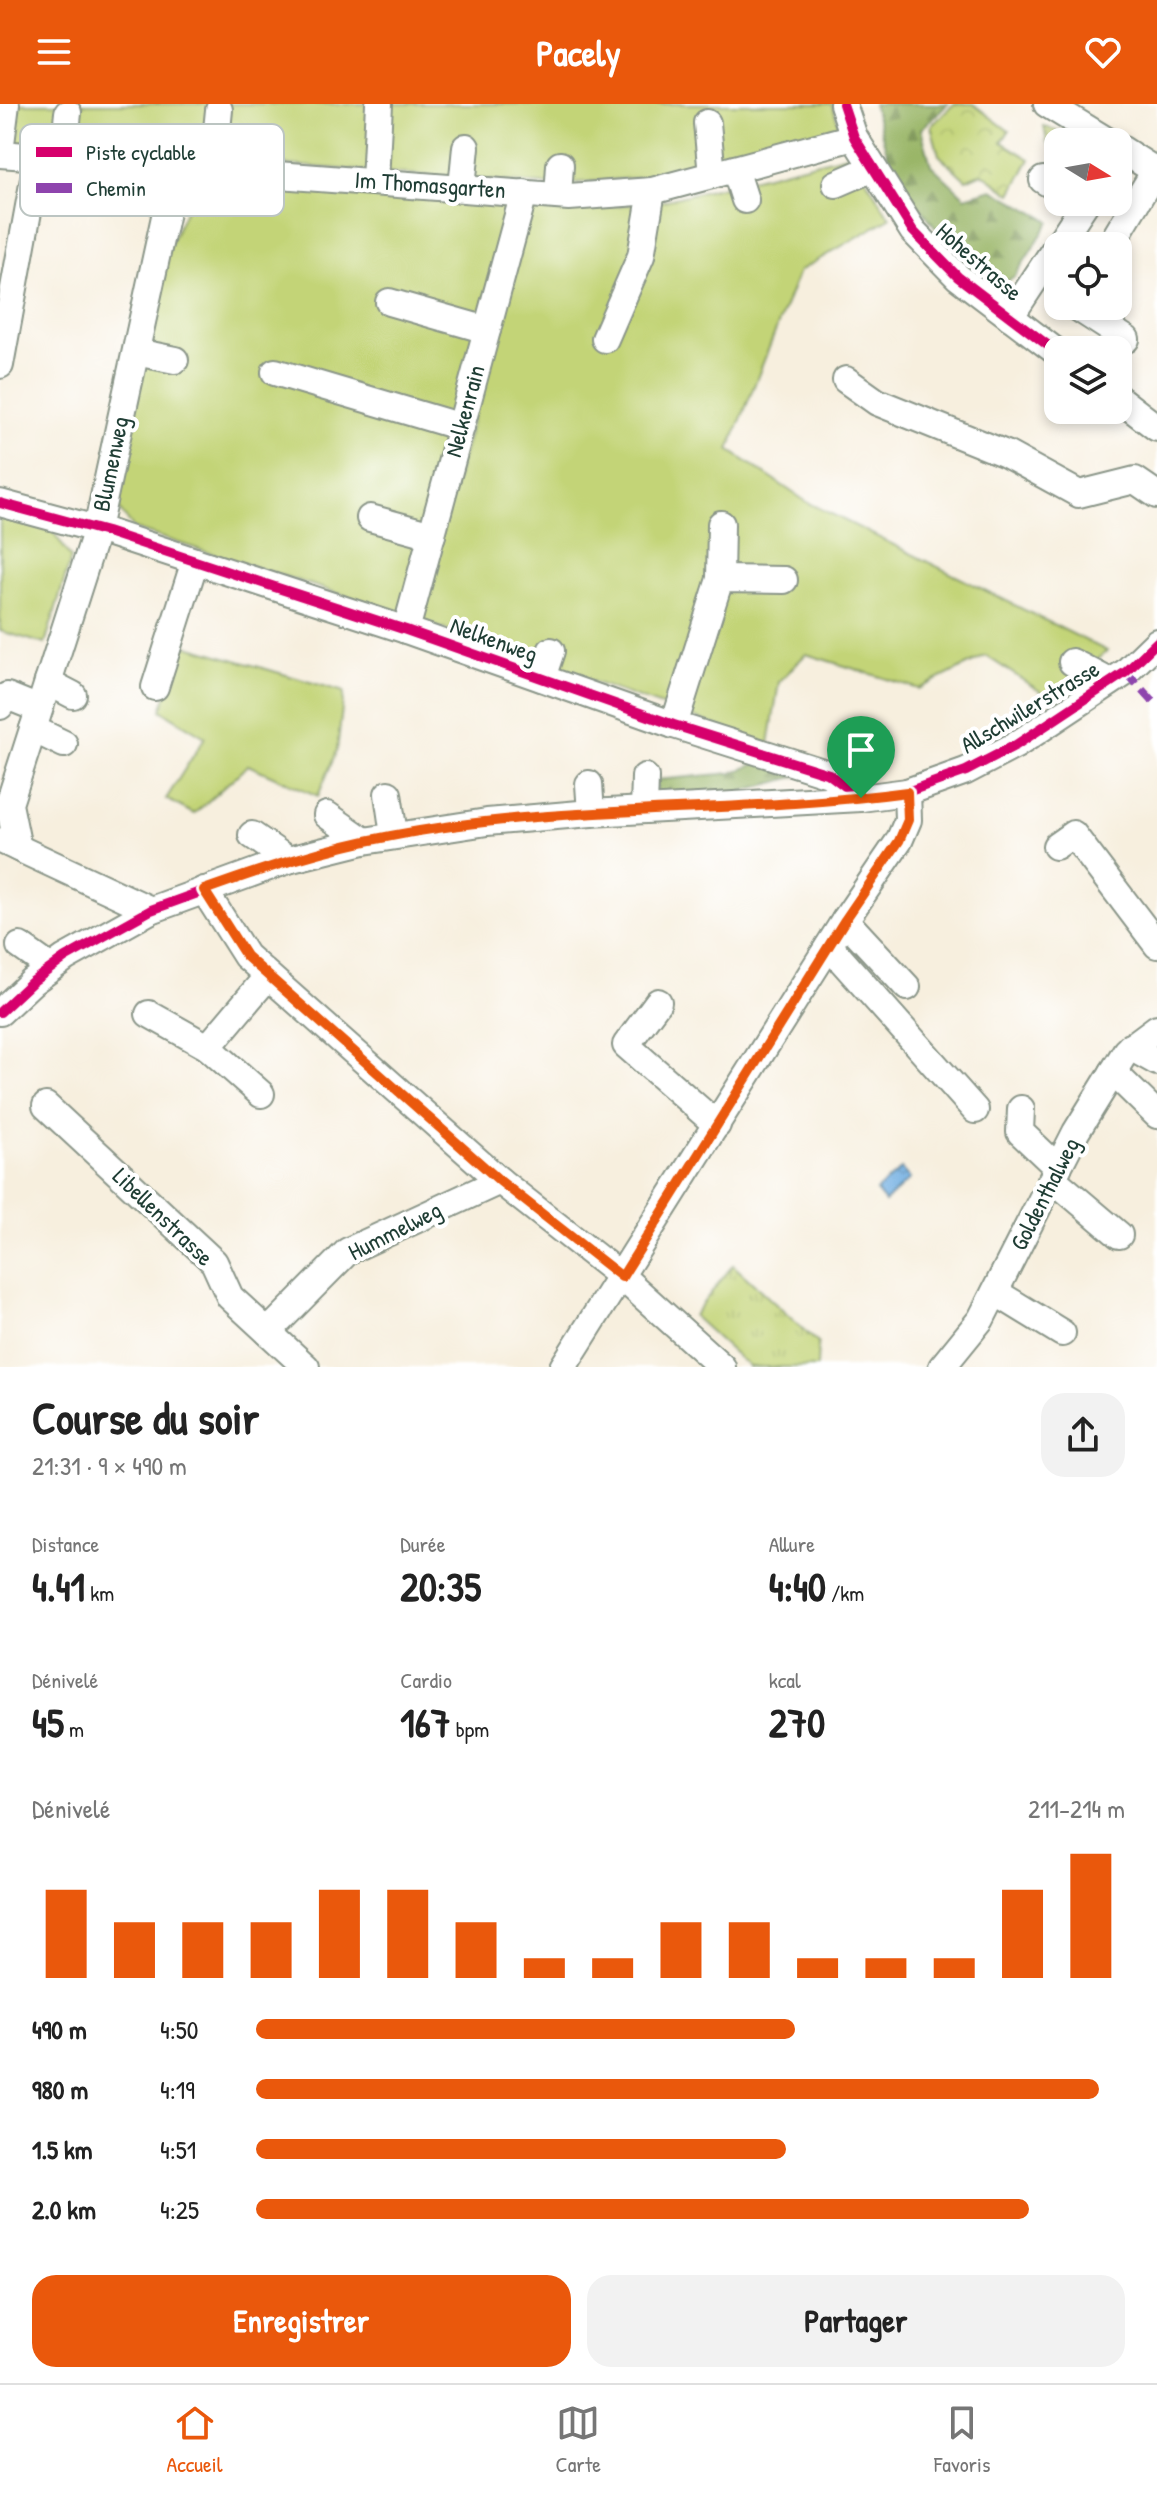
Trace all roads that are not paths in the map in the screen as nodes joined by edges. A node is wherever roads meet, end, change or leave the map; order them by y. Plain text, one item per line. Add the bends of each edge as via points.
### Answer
1 (6, 104) edge
2 (379, 104) edge
3 (843, 104) edge
4 (1047, 104) edge
5 (219, 110) dead end
6 (68, 113) dead end
7 (707, 123) dead end
8 (64, 124) edge
9 (218, 124) edge
10 (1085, 128) edge
11 (854, 137) junction
12 (466, 147) dead end
13 (0, 153) edge
14 (20, 155) edge
15 (1132, 157) edge
16 (740, 162) junction
17 (560, 165) dead end
18 (284, 168) edge
19 (873, 168) junction
20 (1156, 171) edge
21 (375, 181) junction
22 (836, 184) dead end
23 (462, 187) junction
24 (652, 191) junction
25 (524, 193) junction
26 (558, 196) junction
27 (745, 200) dead end
28 (36, 216) edge
29 (165, 216) edge
30 (1075, 216) edge
31 (1119, 232) edge
32 (389, 302) dead end
33 (1010, 317) junction
34 (1097, 320) edge
35 (487, 330) junction
36 (1121, 336) edge
37 (605, 339) dead end
38 (1044, 342) edge
39 (136, 352) junction
40 (175, 360) dead end
41 (0, 365) edge
42 (275, 372) dead end
43 (846, 380) dead end
44 (1132, 409) edge
45 (461, 427) junction
46 (1157, 428) edge
47 (1157, 495) edge
48 (0, 503) edge
49 (370, 518) dead end
50 (721, 524) dead end
51 (102, 531) junction
52 (432, 535) junction
53 (195, 561) junction
54 (720, 579) junction
55 (784, 580) dead end
56 (406, 630) junction
57 (1157, 642) edge
58 (551, 651) dead end
59 (1072, 662) dead end
60 (542, 678) junction
61 (48, 682) junction
62 (1110, 682) junction
63 (155, 687) dead end
64 (73, 695) dead end
65 (0, 706) edge
66 (36, 719) junction
67 (674, 725) junction
68 (64, 744) dead end
69 (645, 777) dead end
70 (589, 784) dead end
71 (907, 792) junction
72 (388, 794) dead end
73 (861, 798) junction
74 (644, 810) junction
75 (591, 813) junction
76 (327, 815) dead end
77 (252, 835) dead end
78 (394, 835) junction
79 (364, 841) junction
80 (9, 844) edge
81 (1056, 846) dead end
82 (288, 860) junction
83 (204, 890) junction
84 (151, 910) junction
85 (845, 920) junction
86 (1157, 945) edge
87 (20, 946) dead end
88 (829, 946) junction
89 (51, 968) junction
90 (268, 976) junction
91 (907, 987) dead end
92 (658, 1002) dead end
93 (0, 1012) edge
94 (149, 1014) dead end
95 (1157, 1028) edge
96 (208, 1047) junction
97 (1130, 1047) junction
98 (1157, 1062) edge
99 (1113, 1072) junction
100 (261, 1094) dead end
101 (46, 1106) dead end
102 (1021, 1109) dead end
103 (975, 1110) dead end
104 (1157, 1115) edge
105 (717, 1125) junction
106 (1056, 1174) junction
107 (500, 1181) junction
108 (1119, 1235) dead end
109 (622, 1277) junction
110 (995, 1292) junction
111 (268, 1332) junction
112 (1062, 1333) dead end
113 (306, 1367) edge
114 (563, 1367) edge
115 (722, 1367) edge
116 (942, 1367) edge

1 - 13 street
2 - 21 street
3 - 11 street, Hohestrasse
4 - 10 street
5 - 9 street
6 - 8 street
7 - 16 street
11 - 16 street, Im Thomasgarten
11 - 19 street, Hohestrasse
12 - 23 street
13 - 14 street, Im Thomasgarten
15 - 20 street
16 - 24 street, Im Thomasgarten
16 - 27 street
17 - 26 street
18 - 21 street, Im Thomasgarten via 330,168
19 - 22 street
19 - 33 street, Hohestrasse via 913,231 958,277
20 - 31 street
21 - 23 street, Im Thomasgarten
23 - 25 street, Im Thomasgarten
24 - 26 street, Im Thomasgarten
24 - 37 street via 641,256
25 - 26 street, Im Thomasgarten
25 - 35 street, Nelkenrain
28 - 41 street
29 - 39 street, Blumenweg
30 - 33 street
32 - 35 street
33 - 38 street, Hohestrasse
34 - 36 street
35 - 45 street, Nelkenrain
39 - 40 street
39 - 51 street, Blumenweg
42 - 45 street
43 - 47 street via 877,402 1006,454 1079,494 1135,480
44 - 46 street
45 - 52 street, Nelkenrain
48 - 51 street, Nelkenweg
49 - 52 street
50 - 54 street
51 - 53 street, Nelkenweg
51 - 61 street, Blumenweg via 69,650
52 - 56 street, Nelkenrain
53 - 56 street, Nelkenweg
53 - 63 street
54 - 55 street
54 - 67 street
56 - 60 street, Nelkenweg
57 - 62 street, Allschwilerstrasse
58 - 60 street
59 - 62 street
60 - 67 street, Nelkenweg
61 - 64 street
61 - 66 street, Blumenweg
62 - 71 street, Allschwilerstrasse via 1007,750
65 - 66 street via 7,696
66 - 68 street
66 - 80 street, Blumenweg via 9,804
67 - 73 street, Nelkenweg via 829,774
69 - 74 street
70 - 75 street
71 - 73 street, Allschwilerstrasse
71 - 85 street via 908,820 899,841
72 - 78 street
73 - 74 street, Allschwilerstrasse
74 - 75 street, Allschwilerstrasse
75 - 78 street, Allschwilerstrasse
76 - 79 street
77 - 82 street
78 - 79 street, Allschwilerstrasse
79 - 82 street, Allschwilerstrasse
80 - 84 street via 50,871
81 - 86 street via 1073,834
82 - 83 street, Allschwilerstrasse
83 - 84 street, Allschwilerstrasse
83 - 90 street via 246,956
84 - 89 street, Allschwilerstrasse
85 - 88 street
85 - 91 street
87 - 89 street
88 - 103 street
88 - 105 street
89 - 93 street, Allschwilerstrasse
90 - 96 street
90 - 107 street
92 - 105 street via 626,1045
94 - 96 street
95 - 97 street, Goldenthalweg
96 - 100 street
97 - 98 street
97 - 99 street, Goldenthalweg
99 - 104 street
99 - 106 street, Goldenthalweg
101 - 111 street, Libellenstrasse via 214,1262 230,1297
102 - 106 street via 1020,1132
105 - 109 street
106 - 108 street
106 - 110 street, Goldenthalweg
107 - 109 street
107 - 111 street, Hummelweg via 348,1251
109 - 114 street
109 - 115 street
110 - 112 street
110 - 116 street, Goldenthalweg via 981,1319
111 - 113 street, Libellenstrasse

